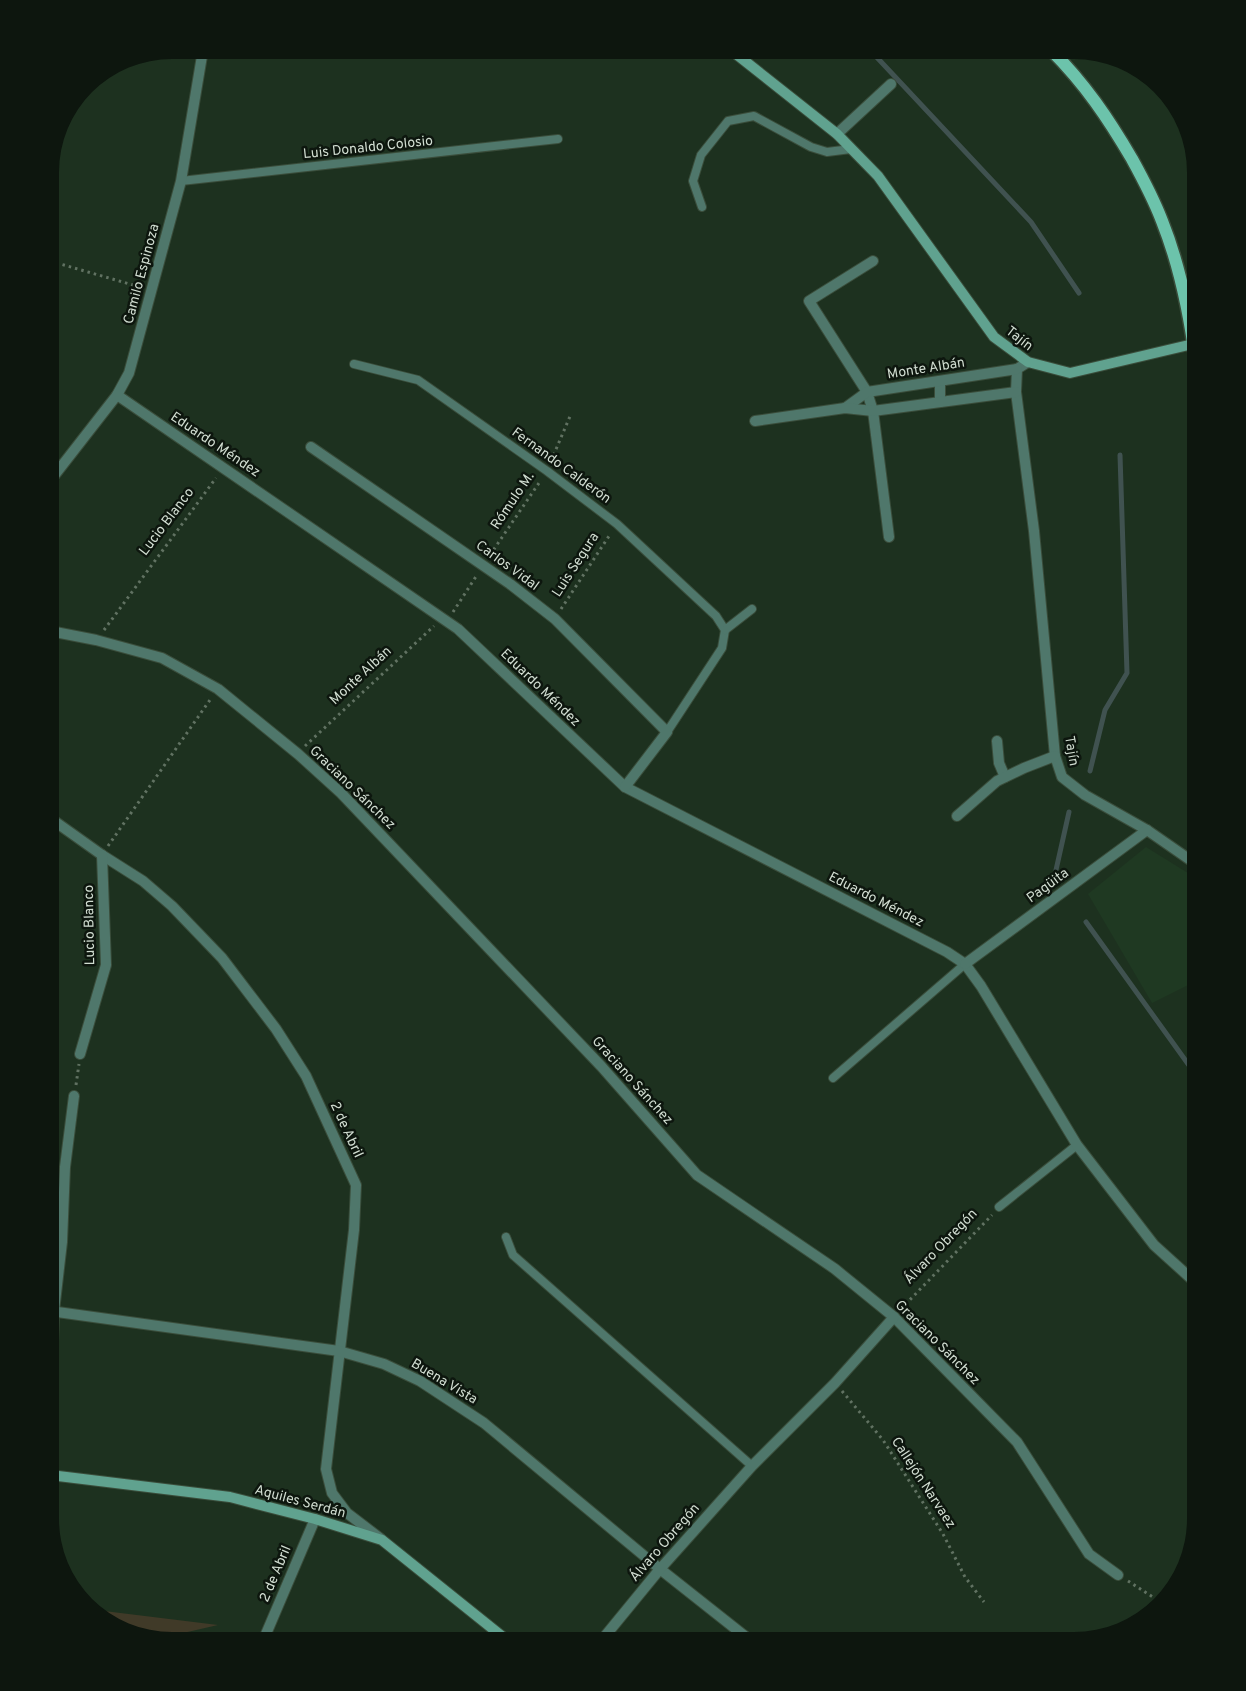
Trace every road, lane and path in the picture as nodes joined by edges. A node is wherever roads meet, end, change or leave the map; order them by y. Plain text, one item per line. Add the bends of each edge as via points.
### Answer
1 (201, 59) edge
2 (742, 59) edge
3 (1060, 59) edge
4 (891, 84) dead end
5 (837, 134) junction
6 (558, 139) dead end
7 (852, 149) junction
8 (181, 181) junction
9 (702, 207) dead end
10 (874, 261) dead end
11 (59, 264) edge
12 (152, 291) junction
13 (1187, 309) edge
14 (1187, 346) edge
15 (1028, 362) junction
16 (354, 364) dead end
17 (1017, 369) junction
18 (940, 381) junction
19 (867, 392) junction
20 (1016, 392) junction
21 (117, 396) junction
22 (940, 402) junction
23 (845, 408) junction
24 (873, 411) junction
25 (571, 414) dead end
26 (755, 422) dead end
27 (310, 447) dead end
28 (224, 467) junction
29 (59, 470) edge
30 (546, 471) junction
31 (617, 524) junction
32 (889, 537) dead end
33 (483, 565) junction
34 (752, 609) dead end
35 (445, 619) junction
36 (554, 619) junction
37 (725, 630) junction
38 (59, 632) edge
39 (96, 640) junction
40 (218, 688) junction
41 (667, 732) junction
42 (997, 741) dead end
43 (298, 754) junction
44 (1055, 756) junction
45 (1005, 778) junction
46 (625, 787) junction
47 (957, 816) dead end
48 (59, 824) edge
49 (1147, 830) junction
50 (102, 855) junction
51 (1187, 858) edge
52 (965, 964) junction
53 (80, 1054) joint
54 (833, 1078) dead end
55 (74, 1096) joint
56 (1077, 1145) junction
57 (999, 1207) joint
58 (506, 1237) dead end
59 (59, 1263) edge
60 (1187, 1275) edge
61 (59, 1312) edge
62 (894, 1317) junction
63 (339, 1351) junction
64 (835, 1383) junction
65 (752, 1466) junction
66 (59, 1476) edge
67 (315, 1519) junction
68 (382, 1540) junction
69 (660, 1569) junction
70 (1118, 1575) joint
71 (1155, 1598) edge
72 (984, 1602) dead end
73 (267, 1632) edge
74 (497, 1632) edge
75 (608, 1632) edge
76 (740, 1632) edge

1 - 8 street, Camilo Espinoza
2 - 5 main road, Tajín
3 - 13 main road via 1109,120 1140,174 1162,220
4 - 5 street
5 - 7 main road, Tajín
6 - 8 lane, Luis Donaldo Colosio
7 - 9 lane via 827,152 754,116 728,121 701,155 693,182
7 - 15 main road, Tajín via 878,176 994,337
8 - 12 street, Camilo Espinoza
10 - 19 street via 809,301
11 - 12 path
12 - 21 street, Camilo Espinoza via 129,373
14 - 15 main road via 1070,373
15 - 17 street, Tajín
16 - 30 lane, Fernando Calderón via 418,380
17 - 18 street, Monte Albán
17 - 20 street, Tajín
18 - 19 street, Monte Albán
18 - 22 street
19 - 23 street, Monte Albán
19 - 24 street
20 - 22 street, Monte Albán
20 - 44 street, Tajín via 1034,530
21 - 28 street, Eduardo Méndez
21 - 29 street, Camilo Espinoza
22 - 24 street, Monte Albán
23 - 24 street, Monte Albán
23 - 26 street, Monte Albán
24 - 32 street
25 - 30 path, Rómulo M.
27 - 33 street, Carlos Vidal
28 - 35 street, Eduardo Méndez
28 - 39 path, Lucio Blanco
30 - 31 lane, Fernando Calderón
30 - 33 path, Rómulo M.
31 - 36 path, Luis Segura
31 - 37 lane, Fernando Calderón via 716,616
33 - 35 path, Rómulo M.
33 - 36 street, Carlos Vidal
34 - 37 lane
35 - 43 path, Monte Albán
35 - 46 street, Eduardo Méndez
36 - 41 street, Carlos Vidal
37 - 41 lane via 722,648
38 - 39 street, Graciano Sánchez
39 - 40 street, Graciano Sánchez via 162,658
40 - 43 street, Graciano Sánchez
40 - 50 path
41 - 46 street
42 - 45 street via 999,763
43 - 62 street, Graciano Sánchez via 341,793 601,1066 697,1175 835,1269
44 - 45 street
44 - 49 street, Tajín via 1062,777 1084,795
45 - 47 street via 997,781
46 - 52 street, Eduardo Méndez
48 - 50 street, 2 de Abril
49 - 51 street
49 - 52 street, Pagüita
50 - 53 street, Lucio Blanco via 106,965
50 - 63 street, 2 de Abril via 143,881 222,958 276,1028 310,1084 356,1185 354,1230
52 - 54 lane
52 - 56 street, Eduardo Méndez
53 - 55 path
55 - 59 street via 65,1167
56 - 57 lane
56 - 60 street, Eduardo Méndez via 1154,1245
57 - 62 path, Álvaro Obregón
58 - 65 lane via 513,1255
61 - 63 street, Buena Vista
62 - 64 street, Álvaro Obregón
62 - 70 street, Graciano Sánchez via 1017,1442 1089,1554
63 - 68 street, 2 de Abril via 326,1469 332,1493 347,1513
63 - 69 street, Buena Vista via 384,1364 420,1381 484,1423
64 - 65 street, Álvaro Obregón
64 - 72 path, Callejón Narvaez via 883,1440
65 - 69 street, Álvaro Obregón
66 - 67 main road, Aquiles Serdán via 230,1497
67 - 68 main road, Aquiles Serdán
67 - 73 street, 2 de Abril
68 - 74 main road, Aquiles Serdán
69 - 75 street, Álvaro Obregón
69 - 76 street, Buena Vista
70 - 71 path

